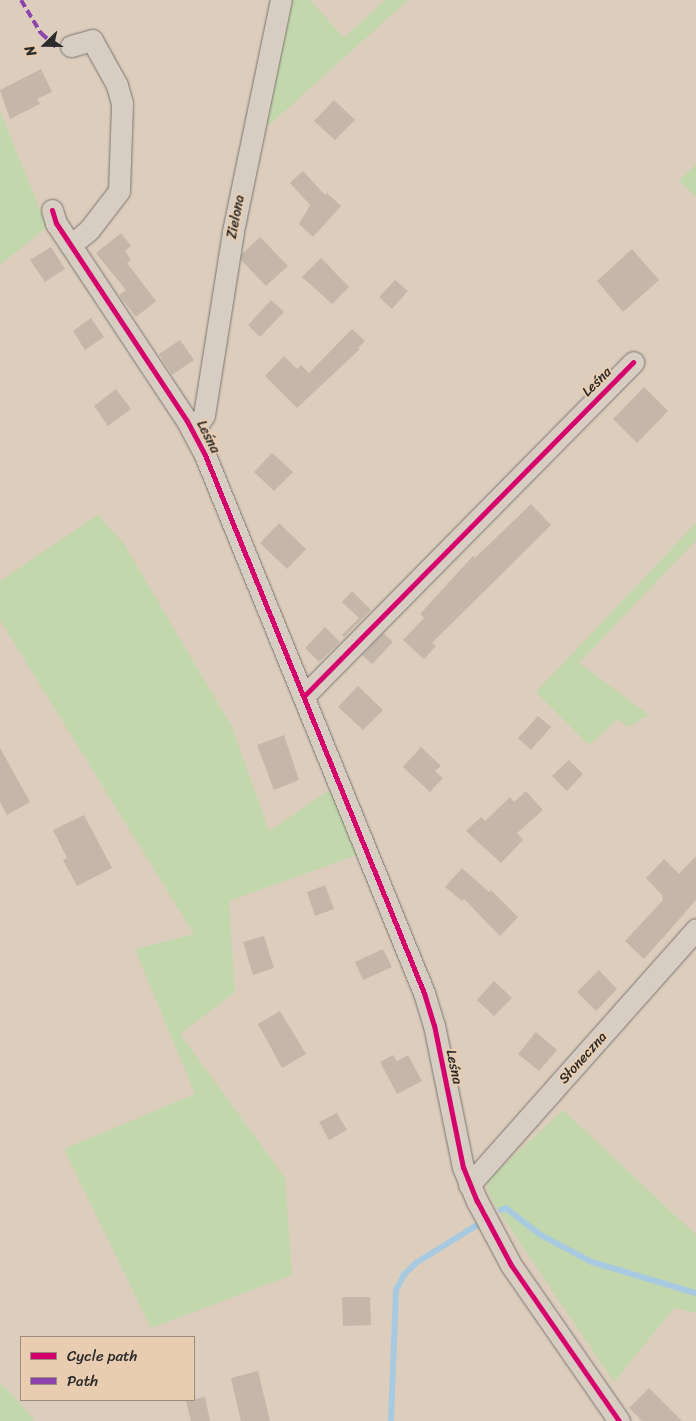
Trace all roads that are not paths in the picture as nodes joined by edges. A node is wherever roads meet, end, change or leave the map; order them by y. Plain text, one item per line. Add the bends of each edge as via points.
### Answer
1 (281, 0) edge
2 (72, 46) dead end
3 (52, 210) dead end
4 (71, 245) junction
5 (633, 362) dead end
6 (193, 432) junction
7 (304, 696) junction
8 (696, 929) edge
9 (469, 1185) junction
10 (619, 1421) edge

1 - 6 street, Zielona via 233,231 204,415
2 - 4 street via 92,40 119,91 122,122 119,191 99,218
3 - 4 street, Leśna
4 - 6 street, Leśna
5 - 7 street, Leśna
6 - 7 street, Leśna
7 - 9 street, Leśna via 427,1002
8 - 9 street, Słoneczna
9 - 10 street, Leśna via 511,1265

